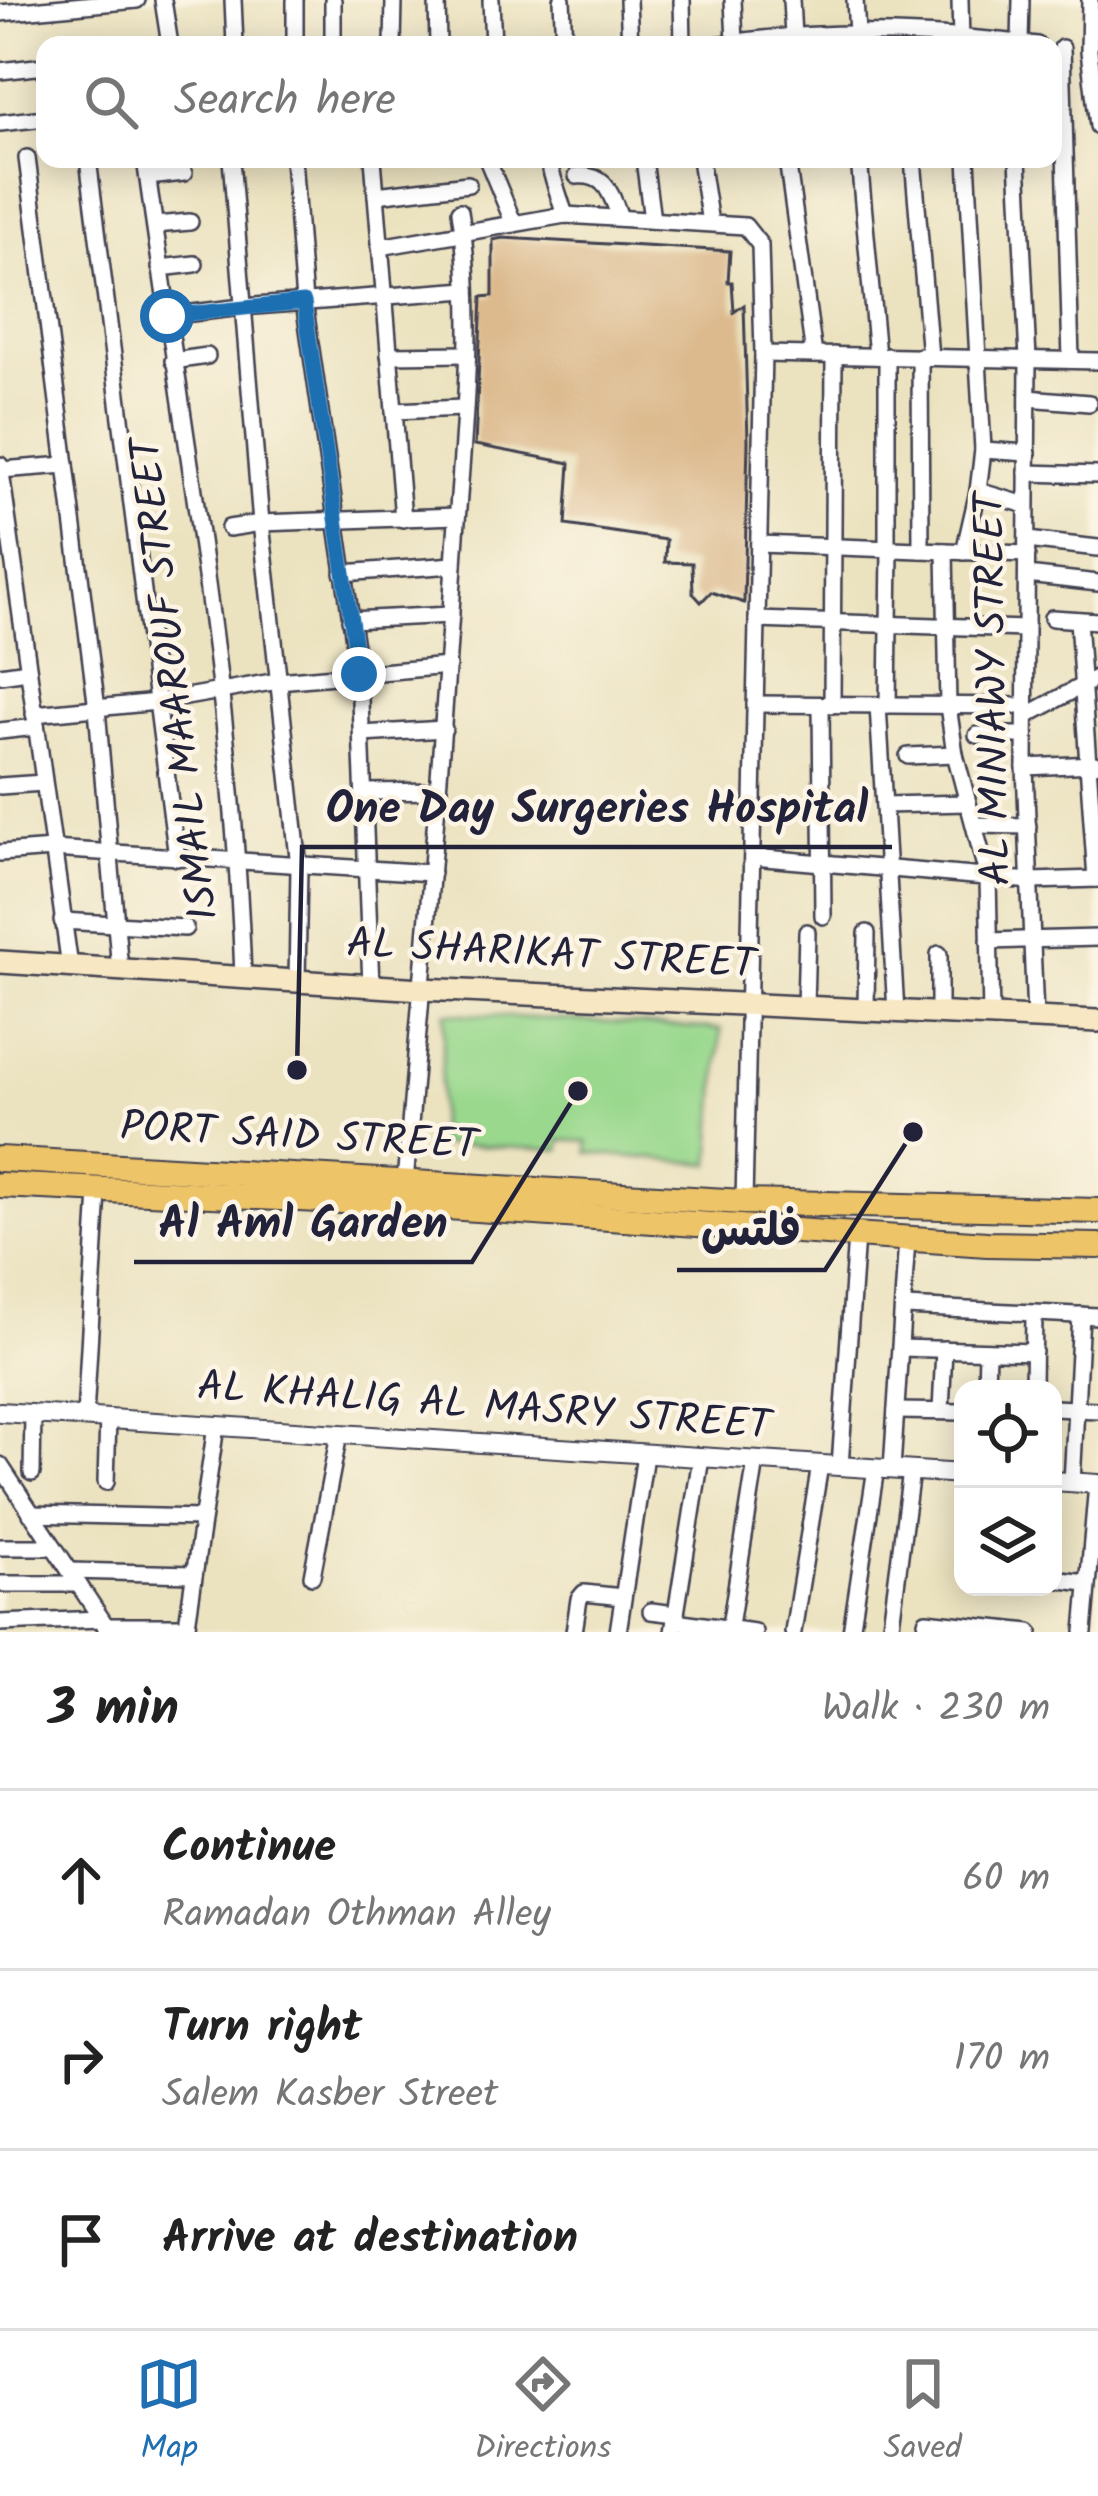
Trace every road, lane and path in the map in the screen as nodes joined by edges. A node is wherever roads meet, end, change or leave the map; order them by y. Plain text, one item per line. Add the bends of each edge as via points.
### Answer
1 (136, 0) edge
2 (164, 0) edge
3 (233, 0) edge
4 (295, 0) edge
5 (333, 0) edge
6 (394, 0) edge
7 (437, 0) edge
8 (491, 0) edge
9 (562, 0) edge
10 (628, 0) edge
11 (682, 0) edge
12 (733, 0) edge
13 (791, 0) edge
14 (855, 0) edge
15 (960, 0) edge
16 (1021, 0) edge
17 (1090, 0) edge
18 (0, 13) edge
19 (169, 36) edge
20 (235, 36) edge
21 (295, 36) edge
22 (333, 36) edge
23 (393, 36) edge
24 (439, 36) edge
25 (493, 36) edge
26 (564, 36) edge
27 (629, 36) edge
28 (683, 36) edge
29 (735, 36) edge
30 (793, 36) edge
31 (851, 36) edge
32 (961, 36) edge
33 (1021, 36) edge
34 (1062, 48) edge
35 (1094, 52) edge
36 (36, 67) edge
37 (0, 71) edge
38 (36, 119) edge
39 (0, 123) edge
40 (1098, 125) edge
41 (1062, 144) edge
42 (27, 158) dead end
43 (89, 168) edge
44 (146, 168) edge
45 (232, 168) edge
46 (294, 168) edge
47 (374, 168) edge
48 (491, 168) edge
49 (550, 168) edge
50 (645, 168) edge
51 (701, 168) edge
52 (788, 168) edge
53 (861, 168) edge
54 (914, 168) edge
55 (967, 168) edge
56 (1018, 168) edge
57 (184, 173) dead end
58 (577, 176) dead end
59 (148, 177) junction
60 (468, 184) dead end
61 (376, 195) junction
62 (460, 211) dead end
63 (565, 214) junction
64 (620, 217) junction
65 (652, 220) junction
66 (190, 222) dead end
67 (710, 223) junction
68 (514, 224) junction
69 (155, 225) junction
70 (464, 232) junction
71 (380, 247) junction
72 (196, 264) dead end
73 (160, 268) junction
74 (467, 290) junction
75 (384, 297) junction
76 (304, 302) junction
77 (242, 307) junction
78 (167, 316) junction
79 (466, 354) junction
80 (763, 354) junction
81 (814, 355) junction
82 (835, 355) junction
83 (207, 356) dead end
84 (389, 356) junction
85 (882, 356) junction
86 (925, 357) junction
87 (978, 358) junction
88 (1028, 359) junction
89 (1071, 361) junction
90 (1098, 361) edge
91 (173, 362) junction
92 (1028, 398) junction
93 (1089, 403) dead end
94 (464, 408) junction
95 (394, 411) junction
96 (983, 450) junction
97 (1028, 453) junction
98 (66, 465) junction
99 (0, 468) edge
100 (1027, 473) junction
101 (1098, 475) edge
102 (978, 491) junction
103 (1026, 506) junction
104 (458, 516) junction
105 (403, 519) junction
106 (337, 522) junction
107 (261, 523) junction
108 (229, 528) dead end
109 (759, 544) junction
110 (832, 547) junction
111 (1027, 547) junction
112 (1098, 548) edge
113 (888, 549) junction
114 (921, 550) junction
115 (6, 551) edge
116 (945, 551) junction
117 (964, 552) junction
118 (454, 565) junction
119 (343, 573) junction
120 (1027, 575) junction
121 (1098, 583) edge
122 (451, 615) junction
123 (1052, 618) dead end
124 (350, 620) junction
125 (757, 620) junction
126 (1078, 620) junction
127 (1098, 621) edge
128 (832, 622) junction
129 (889, 624) junction
130 (945, 626) junction
131 (1025, 629) junction
132 (448, 665) junction
133 (28, 671) junction
134 (359, 674) junction
135 (0, 675) edge
136 (1091, 680) edge
137 (278, 681) junction
138 (221, 692) junction
139 (157, 702) junction
140 (755, 704) junction
141 (826, 705) junction
142 (883, 705) junction
143 (948, 706) junction
144 (97, 710) junction
145 (1026, 711) junction
146 (35, 721) junction
147 (444, 730) junction
148 (0, 731) edge
149 (362, 734) junction
150 (977, 735) dead end
151 (1025, 735) junction
152 (955, 754) junction
153 (908, 756) dead end
154 (1094, 764) edge
155 (1024, 767) junction
156 (44, 783) junction
157 (0, 786) edge
158 (440, 791) junction
159 (366, 792) junction
160 (968, 803) junction
161 (884, 805) junction
162 (976, 825) junction
163 (1028, 826) junction
164 (52, 849) junction
165 (0, 853) edge
166 (112, 854) junction
167 (752, 857) junction
168 (176, 858) junction
169 (239, 862) junction
170 (823, 865) junction
171 (299, 866) junction
172 (370, 869) junction
173 (886, 870) junction
174 (432, 873) junction
175 (988, 878) junction
176 (1097, 879) edge
177 (1031, 881) junction
178 (823, 916) dead end
179 (62, 921) junction
180 (116, 926) junction
181 (184, 928) dead end
182 (807, 932) dead end
183 (867, 933) dead end
184 (1098, 938) edge
185 (1033, 940) junction
186 (989, 941) junction
187 (939, 954) dead end
188 (0, 962) edge
189 (70, 967) junction
190 (119, 970) junction
191 (243, 978) junction
192 (297, 981) junction
193 (371, 986) junction
194 (422, 989) junction
195 (749, 1004) junction
196 (805, 1007) junction
197 (866, 1010) junction
198 (896, 1012) junction
199 (939, 1013) junction
200 (991, 1016) junction
201 (1035, 1018) junction
202 (1098, 1021) edge
203 (0, 1159) edge
204 (406, 1182) junction
205 (0, 1185) edge
206 (98, 1192) junction
207 (744, 1202) junction
208 (991, 1206) junction
209 (1045, 1207) junction
210 (1098, 1211) edge
211 (856, 1236) junction
212 (907, 1239) junction
213 (987, 1244) junction
214 (1044, 1245) junction
215 (1098, 1246) edge
216 (904, 1307) junction
217 (1034, 1313) junction
218 (1089, 1315) edge
219 (901, 1348) junction
220 (944, 1349) junction
221 (987, 1351) junction
222 (1034, 1352) junction
223 (986, 1380) edge
224 (1033, 1380) edge
225 (1062, 1408) edge
226 (1076, 1409) junction
227 (1098, 1410) edge
228 (896, 1411) junction
229 (0, 1412) edge
230 (941, 1412) junction
231 (954, 1412) edge
232 (33, 1414) junction
233 (85, 1417) junction
234 (108, 1418) junction
235 (216, 1426) junction
236 (339, 1434) junction
237 (645, 1454) junction
238 (701, 1458) junction
239 (756, 1461) junction
240 (830, 1465) junction
241 (893, 1469) junction
242 (32, 1473) dead end
243 (954, 1473) edge
244 (3, 1474) edge
245 (106, 1482) dead end
246 (1062, 1482) edge
247 (1098, 1484) edge
248 (32, 1514) junction
249 (202, 1518) junction
250 (0, 1547) edge
251 (54, 1547) junction
252 (194, 1574) junction
253 (312, 1576) dead end
254 (74, 1578) junction
255 (1062, 1580) edge
256 (1086, 1583) junction
257 (0, 1584) edge
258 (623, 1598) junction
259 (651, 1610) dead end
260 (675, 1622) edge
261 (926, 1622) dead end
262 (0, 1623) edge
263 (105, 1626) edge
264 (23, 1627) edge
265 (63, 1627) edge
266 (958, 1628) edge
267 (186, 1629) edge
268 (730, 1630) edge
269 (574, 1632) edge
270 (618, 1632) edge
271 (754, 1632) edge
272 (793, 1632) edge
273 (851, 1632) edge
274 (890, 1632) edge
275 (1030, 1632) edge
276 (1084, 1632) edge

1 - 18 street
2 - 19 street
3 - 20 street
4 - 21 street
5 - 22 street
6 - 23 street
7 - 24 street
8 - 25 street
9 - 26 street
10 - 27 street
11 - 28 street
12 - 29 street
13 - 30 street
14 - 31 street
15 - 32 street
16 - 33 street
17 - 35 street
34 - 35 street
35 - 40 street
36 - 37 street
38 - 39 street
41 - 89 street
42 - 98 street
43 - 139 street
44 - 59 street, ISMAIL MAAROUF STREET
45 - 77 street
46 - 76 street
47 - 61 street
48 - 68 street
49 - 63 street
50 - 65 street
51 - 67 street
52 - 81 street
53 - 85 street
54 - 86 street
55 - 87 street
56 - 88 street, AL MINIAWY STREET
57 - 59 street
58 - 64 street via 604,181
59 - 69 street, ISMAIL MAAROUF STREET
60 - 61 street
61 - 71 street
62 - 70 street
63 - 64 street
63 - 68 street
64 - 65 street
65 - 67 street
66 - 69 street
67 - 80 street via 746,226 760,245
68 - 70 street
69 - 73 street, ISMAIL MAAROUF STREET
70 - 71 street
70 - 74 street
71 - 75 street
72 - 73 street
73 - 78 street, ISMAIL MAAROUF STREET
74 - 75 street
74 - 79 street
75 - 76 street
75 - 84 street
76 - 77 street
76 - 106 street
77 - 78 street
77 - 107 street
78 - 91 street, ISMAIL MAAROUF STREET
79 - 84 street
79 - 94 street
80 - 81 street
80 - 109 street
81 - 82 street
82 - 85 street
82 - 110 street
83 - 91 street
84 - 95 street
85 - 86 street
85 - 113 street
86 - 87 street
86 - 114 street
87 - 88 street
87 - 96 street
88 - 89 street
88 - 92 street, AL MINIAWY STREET
89 - 90 street
91 - 138 street, ISMAIL MAAROUF STREET
92 - 93 street
92 - 97 street, AL MINIAWY STREET
94 - 95 street
94 - 104 street
95 - 105 street
96 - 97 street
96 - 102 street
97 - 100 street, AL MINIAWY STREET
98 - 99 street
98 - 144 street
99 - 115 street
100 - 101 street
100 - 103 street, AL MINIAWY STREET
102 - 103 street
102 - 117 street
103 - 111 street, AL MINIAWY STREET
104 - 105 street
104 - 118 street
105 - 106 street
106 - 107 street
106 - 119 street
107 - 108 street
107 - 137 street
109 - 110 street
109 - 125 street
110 - 113 street
110 - 128 street
111 - 112 street
111 - 117 street
111 - 120 street, AL MINIAWY STREET
113 - 114 street
113 - 129 street
114 - 116 street
115 - 133 street
116 - 117 street
116 - 130 street
118 - 119 street
118 - 122 street
119 - 124 street
120 - 121 street
120 - 131 street, AL MINIAWY STREET
122 - 124 street
122 - 132 street
123 - 126 street
124 - 134 street
125 - 128 street
125 - 140 street
126 - 127 street
126 - 136 street
128 - 129 street
128 - 141 street
129 - 130 street
129 - 142 street
130 - 131 street
130 - 143 street
131 - 145 street, AL MINIAWY STREET
132 - 134 street
132 - 147 street
133 - 135 street
133 - 146 street
134 - 137 street
134 - 149 street
136 - 145 street
136 - 154 street
137 - 138 street
137 - 171 street
138 - 139 street
138 - 169 street, ISMAIL MAAROUF STREET
139 - 144 street
139 - 168 street
140 - 141 street
140 - 167 street
141 - 142 street
141 - 170 street
142 - 143 street
142 - 161 street
143 - 145 street
143 - 152 street
144 - 146 street
144 - 166 street
145 - 151 street, AL MINIAWY STREET
146 - 148 street
146 - 156 street
147 - 149 street
147 - 158 street
149 - 159 street
150 - 151 street
151 - 155 street, AL MINIAWY STREET
152 - 153 street
152 - 160 street
154 - 155 street
154 - 176 street
155 - 163 street, AL MINIAWY STREET
156 - 157 street
156 - 164 street
158 - 159 street
158 - 174 street
159 - 172 street
160 - 161 street
160 - 162 street
161 - 173 street
162 - 163 street
162 - 175 street
163 - 177 street, AL MINIAWY STREET
164 - 165 street
164 - 166 street
164 - 179 street
166 - 168 street
166 - 180 street
167 - 170 street
167 - 195 street
168 - 169 street
169 - 171 street
169 - 191 street, ISMAIL MAAROUF STREET
170 - 173 street
170 - 178 street
171 - 172 street
171 - 192 street
172 - 174 street
172 - 193 street
173 - 175 street
173 - 198 street
174 - 194 street
175 - 177 street
175 - 186 street
176 - 177 street
177 - 185 street, AL MINIAWY STREET
179 - 180 street
179 - 189 street
180 - 181 street
180 - 190 street
182 - 196 street
183 - 197 street
184 - 185 street
185 - 186 street
185 - 201 street, AL MINIAWY STREET
186 - 200 street
187 - 199 street
188 - 189 main road, AL SHARIKAT STREET
189 - 190 main road, AL SHARIKAT STREET
190 - 191 main road, AL SHARIKAT STREET
191 - 192 main road, AL SHARIKAT STREET
192 - 193 main road, AL SHARIKAT STREET
193 - 194 main road, AL SHARIKAT STREET
194 - 195 main road, AL SHARIKAT STREET
194 - 204 street
195 - 196 main road, AL SHARIKAT STREET
195 - 207 street
196 - 197 main road, AL SHARIKAT STREET
197 - 198 main road, AL SHARIKAT STREET
198 - 199 main road, AL SHARIKAT STREET
199 - 200 main road, AL SHARIKAT STREET
200 - 201 main road, AL SHARIKAT STREET
201 - 202 main road, AL SHARIKAT STREET
203 - 204 main road, PORT SAID STREET
204 - 207 main road, PORT SAID STREET
205 - 206 main road, PORT SAID STREET
206 - 211 main road, PORT SAID STREET
206 - 233 street
207 - 208 main road, PORT SAID STREET
208 - 209 main road, PORT SAID STREET
208 - 213 main road via 997,1226
209 - 210 main road, PORT SAID STREET
209 - 214 main road via 1033,1220
211 - 212 main road, PORT SAID STREET
211 - 240 street
212 - 213 main road, PORT SAID STREET
212 - 216 street
213 - 214 main road, PORT SAID STREET
214 - 215 main road, PORT SAID STREET
216 - 217 street
216 - 219 street
217 - 218 street
217 - 222 street
218 - 226 street
219 - 220 street
219 - 228 street
220 - 221 street
220 - 230 street
221 - 222 street
221 - 223 street
222 - 224 street
225 - 226 street
226 - 227 street
226 - 246 street
228 - 230 street
228 - 241 street
229 - 232 street, AL KHALIG AL MASRY STREET
230 - 231 street
232 - 233 street, AL KHALIG AL MASRY STREET
232 - 242 street
233 - 234 street, AL KHALIG AL MASRY STREET
234 - 235 street, AL KHALIG AL MASRY STREET
234 - 245 street
235 - 236 street, AL KHALIG AL MASRY STREET
235 - 249 street
236 - 237 street, AL KHALIG AL MASRY STREET
236 - 253 street
237 - 238 street, AL KHALIG AL MASRY STREET
237 - 258 street
238 - 239 street, AL KHALIG AL MASRY STREET
238 - 260 street
239 - 240 street, AL KHALIG AL MASRY STREET
239 - 268 street
240 - 241 street, AL KHALIG AL MASRY STREET
240 - 272 street
241 - 243 street, AL KHALIG AL MASRY STREET
241 - 273 street
241 - 274 street
244 - 248 street
246 - 247 street
247 - 256 street
248 - 249 street
248 - 251 street
249 - 252 street
250 - 251 street
251 - 254 street
252 - 254 street
252 - 267 street
254 - 257 street
254 - 263 street
255 - 256 street
256 - 276 street
258 - 269 street via 584,1593
258 - 270 street
259 - 260 street
260 - 268 street
261 - 266 street
262 - 264 street
263 - 265 street
263 - 267 street
264 - 265 street
266 - 275 street
268 - 271 street

